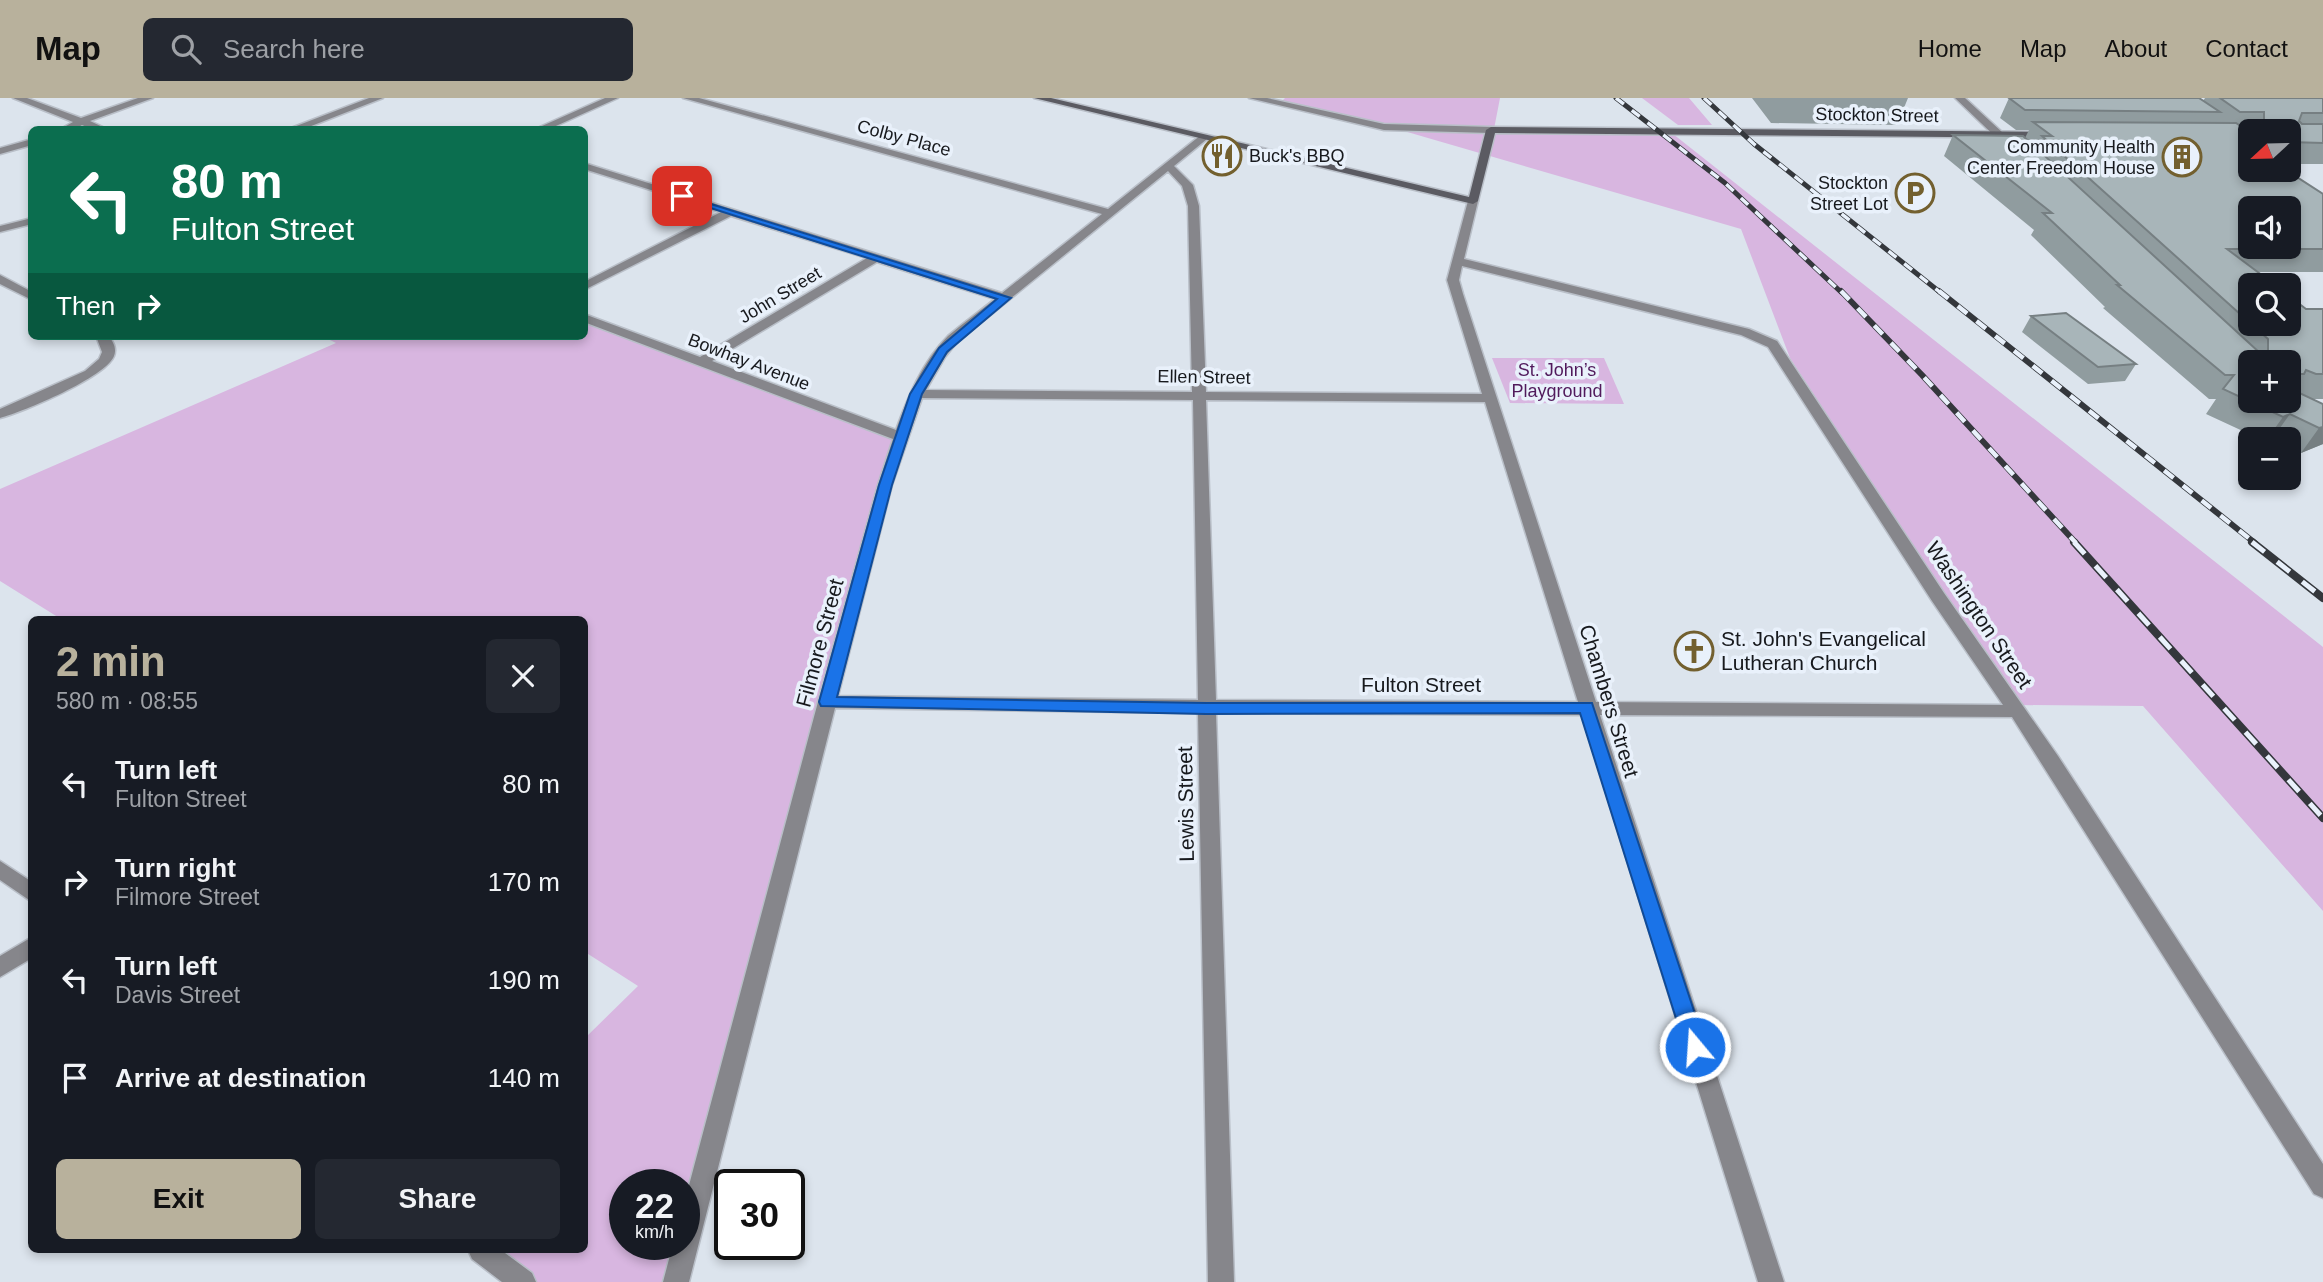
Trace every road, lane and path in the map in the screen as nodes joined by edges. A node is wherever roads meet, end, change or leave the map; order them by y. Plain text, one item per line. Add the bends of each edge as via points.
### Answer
1 (18, 98) edge
2 (148, 98) edge
3 (378, 98) edge
4 (613, 98) edge
5 (688, 98) edge
6 (1042, 98) edge
7 (1254, 98) edge
8 (1960, 98) edge
9 (82, 121) junction
10 (72, 126) edge
11 (94, 126) edge
12 (302, 126) edge
13 (547, 126) edge
14 (1491, 130) junction
15 (1999, 135) junction
16 (2063, 135) edge
17 (1204, 137) junction
18 (28, 143) edge
19 (0, 151) edge
20 (2016, 151) edge
21 (588, 167) edge
22 (1168, 167) junction
23 (1473, 201) junction
24 (732, 211) junction
25 (1110, 213) junction
26 (28, 222) edge
27 (0, 229) edge
28 (877, 257) junction
29 (1458, 261) junction
30 (0, 279) edge
31 (588, 285) edge
32 (14, 287) junction
33 (0, 292) edge
34 (28, 295) edge
35 (1005, 298) junction
36 (588, 320) edge
37 (105, 340) edge
38 (700, 363) junction
39 (916, 394) junction
40 (1198, 396) junction
41 (1491, 398) junction
42 (0, 414) edge
43 (901, 437) junction
44 (827, 702) junction
45 (1586, 707) junction
46 (1206, 708) junction
47 (2016, 711) junction
48 (0, 869) edge
49 (28, 891) edge
50 (28, 949) edge
51 (0, 968) edge
52 (2323, 1186) edge
53 (485, 1253) edge
54 (523, 1282) edge
55 (676, 1282) edge
56 (1221, 1282) edge
57 (1771, 1282) edge

1 - 9 street
2 - 9 street
3 - 12 street
4 - 13 street
5 - 25 street, Colby Place
6 - 17 street
7 - 14 street, Stockton Street via 1384,127
8 - 15 street
9 - 10 street
9 - 11 street
14 - 15 street, Stockton Street
14 - 23 street, Chambers Street
15 - 16 street, Stockton Street
15 - 20 street
17 - 22 street, Filmore Street
17 - 23 street
18 - 19 street
21 - 24 street
22 - 25 street, Filmore Street
22 - 40 street, Lewis Street via 1187,181 1194,208
23 - 29 street, Chambers Street
24 - 28 street
24 - 31 street
25 - 35 street, Filmore Street
26 - 27 street
28 - 35 street
28 - 38 street, John Street
29 - 41 street, Chambers Street via 1457,294
29 - 47 street, Washington Street via 1745,332 1773,344
30 - 32 street
32 - 33 street
32 - 34 street
35 - 39 street, Filmore Street via 943,350
36 - 38 street, Bowhay Avenue
37 - 42 street via 110,355 90,374
38 - 43 street, Bowhay Avenue
39 - 40 street, Ellen Street
39 - 43 street, Filmore Street
40 - 41 street, Ellen Street
40 - 46 street, Lewis Street
41 - 45 street, Chambers Street
43 - 44 street, Filmore Street
44 - 46 street, Fulton Street
44 - 55 street, Filmore Street
45 - 46 street, Fulton Street
45 - 47 street, Fulton Street
45 - 57 street, Chambers Street
46 - 56 street, Lewis Street
47 - 52 street, Washington Street
48 - 49 street
50 - 51 street
53 - 54 street

